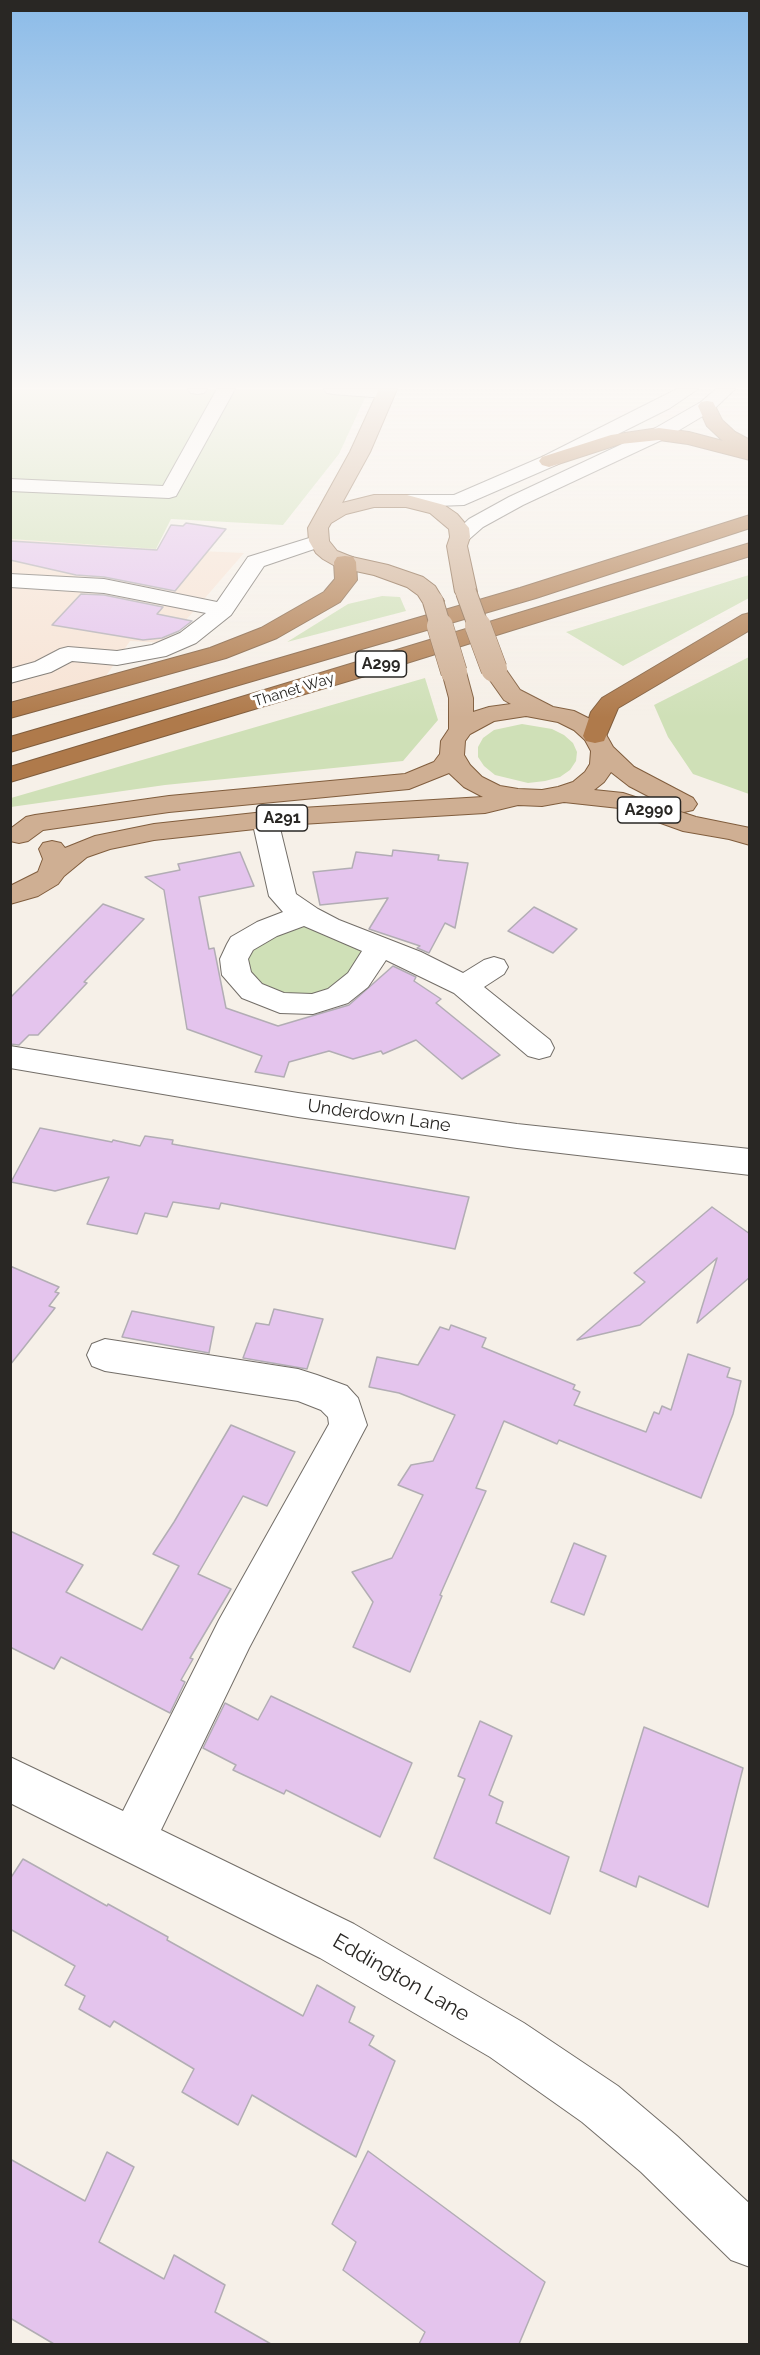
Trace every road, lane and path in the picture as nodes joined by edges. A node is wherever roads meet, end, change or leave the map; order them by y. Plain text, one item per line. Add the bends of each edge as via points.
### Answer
1 (335, 499) edge
2 (395, 499) edge
3 (462, 499) edge
4 (520, 499) edge
5 (401, 501) junction
6 (324, 519) junction
7 (750, 521) edge
8 (319, 541) junction
9 (458, 541) junction
10 (750, 549) edge
11 (345, 562) junction
12 (10, 580) edge
13 (223, 610) junction
14 (750, 620) edge
15 (10, 676) edge
16 (10, 711) edge
17 (545, 711) junction
18 (461, 729) junction
19 (599, 744) junction
20 (10, 745) edge
21 (452, 755) junction
22 (10, 775) edge
23 (564, 794) junction
24 (518, 797) junction
25 (265, 820) junction
26 (741, 834) edge
27 (15, 835) edge
28 (46, 878) junction
29 (10, 894) edge
30 (10, 914) edge
31 (308, 916) junction
32 (378, 947) junction
33 (494, 967) dead end
34 (464, 986) junction
35 (539, 1048) dead end
36 (10, 1058) edge
37 (750, 1162) edge
38 (105, 1355) dead end
39 (10, 1779) edge
40 (133, 1838) junction
41 (750, 2241) edge

1 - 6 main road
2 - 5 main road
3 - 5 street
4 - 9 street via 477,523
5 - 6 main road via 352,505
5 - 9 main road via 436,509 450,518 459,528
6 - 8 main road via 318,528
7 - 20 highway, Thanet Way / A299 via 528,593
8 - 11 main road via 323,549
8 - 13 street via 256,562
9 - 17 main road, bridge via 466,592 494,669 512,695
10 - 22 highway, Thanet Way / A299
11 - 16 highway via 346,580 332,597 269,633 218,653
11 - 18 main road, bridge via 415,582 427,591 461,698
12 - 13 street via 104,586
13 - 15 street via 188,638 158,651 117,658 68,654 43,667
14 - 19 highway via 610,704 603,712
17 - 18 main road via 507,710 489,714
17 - 19 main road via 582,725
18 - 21 main road via 453,741
19 - 23 main road via 603,764 595,777
19 - 26 main road, A2990 via 638,781
21 - 24 main road via 459,769 473,782 493,792
21 - 27 main road, A291 via 443,767 409,782 169,804 35,823
23 - 24 main road
23 - 26 main road, A2990 via 623,801 692,825
24 - 25 main road, A291 via 485,805
25 - 28 main road, A291 via 115,839 78,851
25 - 31 street via 283,896
27 - 28 main road, A291 via 34,838 53,850 56,860
28 - 29 main road, A291
28 - 30 main road
31 - 32 street
31 - 32 street via 267,929 241,944 234,959 237,975 252,991 280,1002 313,1004 338,996 358,980
32 - 34 street
33 - 34 street
34 - 35 street
36 - 37 street, Underdown Lane via 517,1136
38 - 40 street via 317,1390 334,1398 345,1410 348,1425 234,1634
39 - 40 street, Eddington Lane
40 - 41 street, Eddington Lane via 359,1953 507,2040 600,2104

